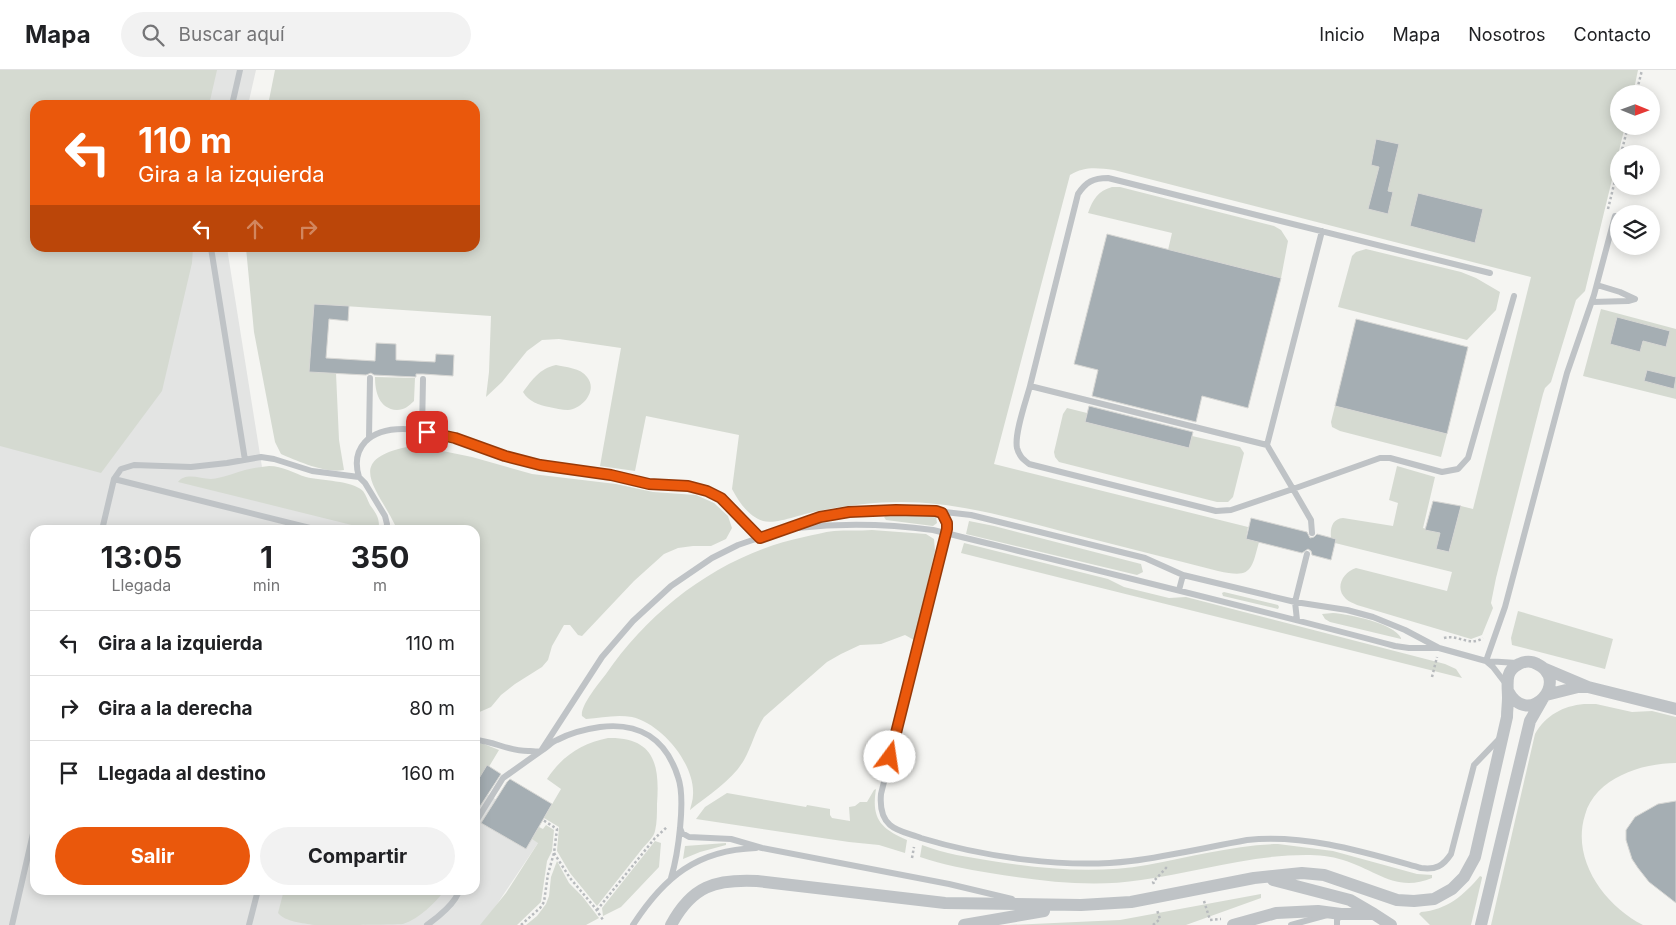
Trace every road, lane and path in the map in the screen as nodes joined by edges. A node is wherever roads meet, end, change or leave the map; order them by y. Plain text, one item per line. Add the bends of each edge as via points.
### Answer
1 (240, 70) edge
2 (1642, 70) edge
3 (1638, 85) edge
4 (233, 100) edge
5 (1322, 231) junction
6 (1610, 236) edge
7 (213, 252) edge
8 (1490, 272) dead end
9 (1597, 285) junction
10 (1514, 296) dead end
11 (1592, 302) junction
12 (370, 378) dead end
13 (424, 379) dead end
14 (1030, 386) junction
15 (422, 431) junction
16 (369, 438) junction
17 (1267, 444) junction
18 (245, 460) junction
19 (359, 477) junction
20 (114, 479) junction
21 (1293, 489) junction
22 (936, 511) junction
23 (103, 525) edge
24 (298, 525) edge
25 (387, 525) edge
26 (786, 528) junction
27 (1312, 533) dead end
28 (946, 534) junction
29 (760, 538) junction
30 (1307, 554) dead end
31 (1183, 575) junction
32 (1180, 590) junction
33 (1295, 602) junction
34 (1297, 620) junction
35 (1439, 648) junction
36 (1486, 662) junction
37 (1521, 663) junction
38 (1543, 668) junction
39 (1588, 687) junction
40 (1507, 688) junction
41 (1544, 698) junction
42 (1676, 709) edge
43 (1504, 730) junction
44 (480, 740) edge
45 (541, 751) junction
46 (480, 815) edge
47 (543, 820) dead end
48 (667, 827) dead end
49 (680, 828) junction
50 (915, 839) junction
51 (30, 847) edge
52 (762, 848) junction
53 (554, 853) junction
54 (912, 858) dead end
55 (671, 878) junction
56 (1261, 878) junction
57 (1200, 889) junction
58 (257, 895) edge
59 (458, 895) edge
60 (1036, 905) junction
61 (1081, 905) junction
62 (597, 910) junction
63 (1374, 914) junction
64 (1338, 918) edge
65 (603, 920) dead end
66 (1228, 922) edge
67 (12, 925) edge
68 (249, 925) edge
69 (427, 925) edge
70 (521, 925) edge
71 (633, 925) edge
72 (671, 925) edge
73 (964, 925) edge
74 (1291, 925) edge
75 (1391, 925) edge
76 (1481, 925) edge

1 - 4 lane
2 - 3 path
5 - 8 lane
5 - 14 lane via 1108,178 1089,181 1078,194
5 - 17 lane
6 - 9 lane
7 - 18 lane
9 - 11 lane
9 - 11 lane via 1635,300
10 - 21 lane via 1468,458 1458,469 1442,472 1380,458
11 - 36 lane via 1567,373 1506,607
12 - 16 lane
13 - 15 lane
14 - 17 lane
14 - 21 lane via 1016,439 1021,458 1029,464 1216,511 1230,510
15 - 16 lane via 383,431
15 - 29 lane via 540,465 707,491 721,498
16 - 19 lane via 360,447 357,458
17 - 21 lane
18 - 19 lane via 268,458 312,471
18 - 20 lane via 191,467 134,465 121,469
19 - 25 lane via 385,516
20 - 23 lane
20 - 24 lane
21 - 27 lane via 1311,520
22 - 26 lane via 849,512
22 - 28 lane via 946,517
22 - 31 lane via 970,515 1135,556
26 - 28 lane via 859,524 909,527
26 - 29 lane
28 - 32 lane
28 - 50 lane via 880,794 887,822
29 - 45 lane via 712,558 671,586 632,621 602,657
30 - 33 lane
31 - 32 lane
31 - 33 lane
32 - 34 lane
33 - 34 lane
33 - 35 lane via 1373,617
34 - 35 lane via 1396,646
35 - 36 lane
36 - 37 lane
36 - 40 lane
37 - 38 street via 1530,662
37 - 40 street via 1510,671
38 - 39 street
38 - 41 street via 1550,681
39 - 41 street
39 - 42 street
40 - 41 street via 1511,697 1522,705
40 - 43 street
41 - 76 street via 1530,721
43 - 50 lane via 1474,765 1451,854 1444,864 1429,869 1303,840 1247,840 1149,858 1093,864 1022,858
43 - 56 street via 1475,857 1464,877 1446,893 1427,900 1406,901 1324,875 1302,873
44 - 45 lane via 520,752
45 - 46 lane via 503,778
45 - 49 lane via 570,734 600,727 628,727 652,736 669,757 679,778
47 - 53 path via 557,829
48 - 62 path
49 - 52 lane via 689,837 731,839
49 - 55 lane
50 - 54 path
51 - 67 lane
52 - 55 lane via 704,858
52 - 60 lane via 949,884
53 - 62 path
53 - 70 path via 544,902
55 - 71 lane
56 - 57 street
56 - 63 street via 1350,900
57 - 61 street via 1131,902
57 - 66 path via 1209,918
58 - 68 lane
59 - 69 lane
60 - 61 street
60 - 72 street via 945,903 737,880 715,883 697,893 684,904
61 - 73 street
62 - 65 path
63 - 64 street
63 - 75 street
64 - 66 street via 1312,911 1276,913
64 - 74 lane

